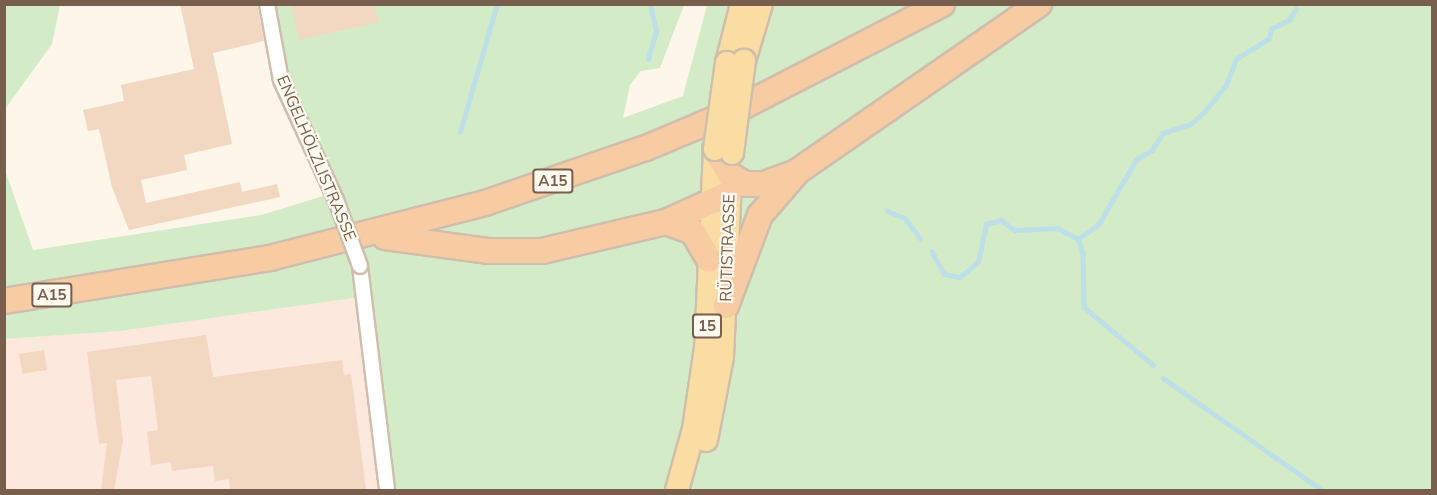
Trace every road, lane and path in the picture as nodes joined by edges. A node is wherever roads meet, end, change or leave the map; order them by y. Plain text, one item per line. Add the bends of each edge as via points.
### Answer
1 (267, 4) edge
2 (742, 4) edge
3 (761, 4) edge
4 (942, 4) edge
5 (1040, 4) edge
6 (922, 12) edge
7 (736, 62) junction
8 (721, 170) junction
9 (798, 171) junction
10 (666, 222) junction
11 (366, 236) junction
12 (709, 260) junction
13 (4, 301) edge
14 (726, 306) junction
15 (387, 490) edge
16 (676, 490) edge
17 (691, 490) edge

1 - 15 street, ENGELHÖLZLISTRASSE, bridge via 281,80 336,200 360,266
2 - 7 main road, RÜTISTRASSE / 15
3 - 7 main road, RÜTISTRASSE / 15
4 - 6 highway, A15
5 - 9 highway
6 - 11 highway, A15 via 781,90 646,148
7 - 8 main road, RÜTISTRASSE / 15, bridge
8 - 9 highway via 754,185
8 - 10 highway
8 - 12 main road, RÜTISTRASSE / 15
8 - 14 main road, RÜTISTRASSE / 15
9 - 14 highway via 760,215
10 - 11 highway via 520,253
10 - 12 highway via 691,230
11 - 13 highway, A15 via 191,273
12 - 16 main road, RÜTISTRASSE / 15 via 701,390
14 - 17 main road, RÜTISTRASSE / 15 via 714,407

